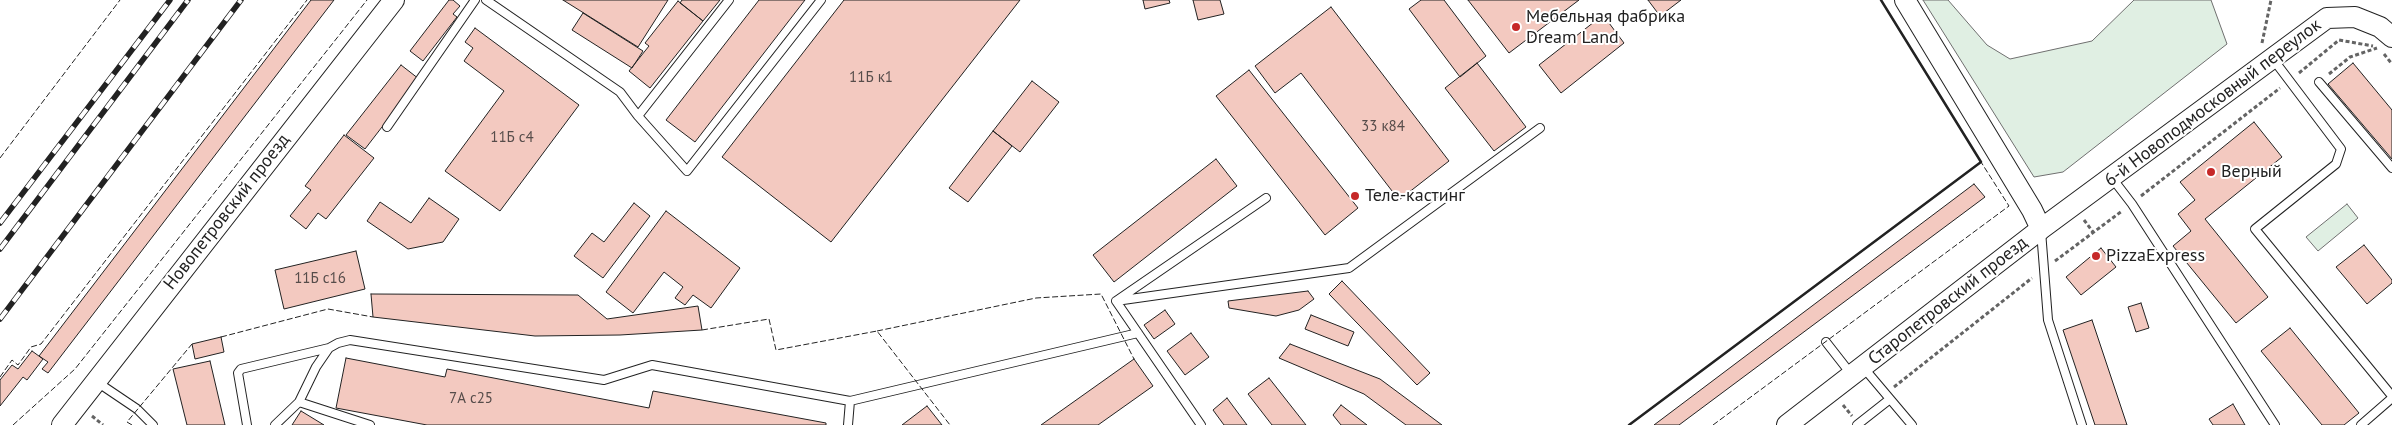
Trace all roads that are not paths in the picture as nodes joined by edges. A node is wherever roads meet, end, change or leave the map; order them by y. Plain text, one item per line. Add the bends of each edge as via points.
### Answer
1 (394, 0) edge
2 (475, 0) edge
3 (486, 0) edge
4 (729, 0) edge
5 (821, 0) edge
6 (1905, 0) edge
7 (2388, 39) edge
8 (2267, 51) junction
9 (2319, 82) road end
10 (638, 116) junction
11 (388, 127) dead end
12 (1540, 128) dead end
13 (2392, 168) edge
14 (2112, 178) junction
15 (1266, 198) dead end
16 (2041, 230) junction
17 (1116, 300) junction
18 (1138, 333) junction
19 (1826, 342) dead end
20 (329, 348) junction
21 (1857, 371) junction
22 (95, 380) junction
23 (1888, 396) junction
24 (2392, 397) edge
25 (850, 401) junction
26 (299, 402) junction
27 (62, 425) edge
28 (153, 425) edge
29 (247, 425) edge
30 (275, 425) edge
31 (370, 425) edge
32 (848, 425) edge
33 (1201, 425) edge
34 (1787, 425) edge
35 (1857, 425) edge
36 (1912, 425) edge
37 (2082, 425) edge
38 (2275, 425) edge
39 (2361, 425) edge

1 - 22 street, Новопетровский проезд
2 - 11 lane
3 - 10 lane via 620,92
4 - 10 lane
5 - 10 lane via 687,171
6 - 16 street, Старопетровский проезд
7 - 8 street, 6-й Новоподмосковный переулок via 2380,27 2355,17 2327,18
8 - 14 street, 6-й Новоподмосковный переулок
8 - 24 lane via 2341,149 2336,164 2255,229
9 - 13 lane
12 - 17 lane via 1349,268
14 - 16 street, 6-й Новоподмосковный переулок
14 - 38 lane
15 - 17 lane
16 - 21 street, Старопетровский проезд
16 - 37 lane via 2048,320
17 - 18 lane
18 - 25 lane
18 - 33 lane
19 - 21 lane
20 - 25 lane via 350,340 604,380 652,365
20 - 26 lane
20 - 29 lane via 240,369
21 - 23 lane
21 - 34 street, Старопетровский проезд
22 - 27 street, Новопетровский проезд
22 - 28 lane
23 - 35 lane
23 - 36 lane
24 - 39 lane
25 - 32 lane
26 - 30 lane
26 - 31 lane

